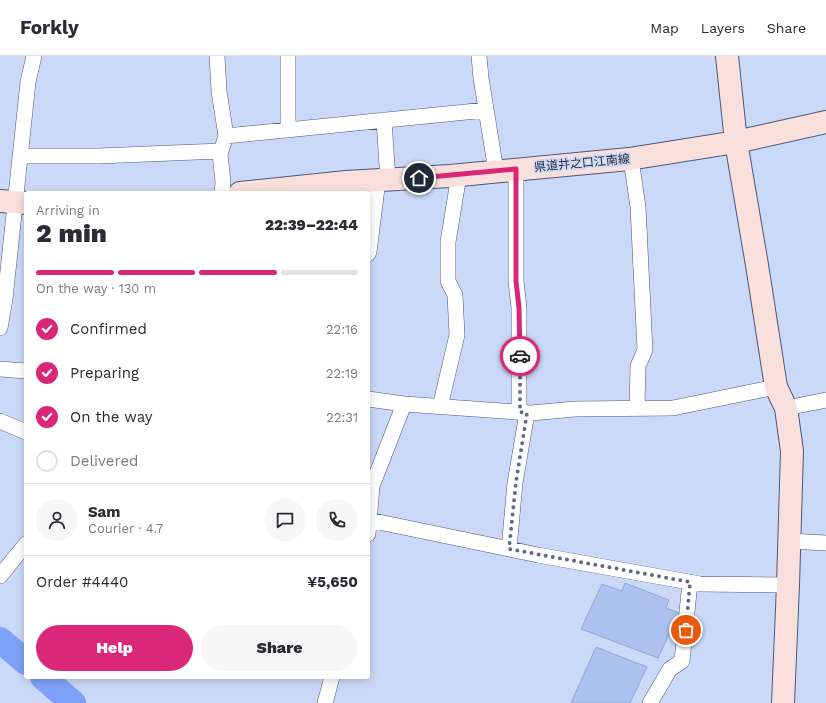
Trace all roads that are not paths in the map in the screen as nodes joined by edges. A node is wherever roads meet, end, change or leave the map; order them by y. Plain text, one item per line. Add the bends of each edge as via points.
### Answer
1 (34, 56) edge
2 (217, 56) edge
3 (288, 56) edge
4 (479, 56) edge
5 (727, 56) edge
6 (486, 110) junction
7 (384, 120) junction
8 (826, 122) edge
9 (288, 129) junction
10 (226, 136) junction
11 (736, 142) junction
12 (221, 151) junction
13 (20, 156) junction
14 (631, 159) junction
15 (506, 170) junction
16 (459, 175) junction
17 (383, 180) junction
18 (222, 191) edge
19 (260, 191) edge
20 (14, 202) edge
21 (370, 247) edge
22 (0, 328) edge
23 (0, 369) edge
24 (24, 371) edge
25 (776, 387) junction
26 (370, 398) edge
27 (826, 400) edge
28 (404, 404) junction
29 (440, 407) junction
30 (637, 408) junction
31 (786, 408) junction
32 (523, 412) junction
33 (0, 421) edge
34 (24, 431) edge
35 (370, 506) edge
36 (370, 527) edge
37 (790, 541) junction
38 (826, 543) edge
39 (24, 546) edge
40 (509, 549) junction
41 (0, 576) edge
42 (690, 582) junction
43 (788, 585) junction
44 (331, 679) edge
45 (325, 703) edge
46 (650, 703) edge
47 (782, 703) edge

1 - 13 street via 28,82
2 - 10 street
3 - 9 street
4 - 6 street
5 - 11 street
6 - 7 street
6 - 15 street
7 - 9 street
7 - 17 street
8 - 11 street, 県道井之口江南線
9 - 10 street
10 - 12 street
11 - 14 street, 県道井之口江南線
11 - 25 street
12 - 13 street
12 - 18 street
13 - 20 street
14 - 15 street, 県道井之口江南線
14 - 30 street via 638,207 645,350 638,366
15 - 16 street, 県道井之口江南線
15 - 32 street via 519,308
16 - 17 street, 県道井之口江南線
16 - 29 street via 448,242 448,281 455,295 457,335
17 - 19 street, 県道井之口江南線
17 - 21 street
20 - 22 street
23 - 24 street
25 - 30 street via 673,408
25 - 31 street
26 - 28 street
27 - 31 street
28 - 29 street
28 - 35 street via 372,486
29 - 32 street
30 - 32 street
31 - 37 street via 792,451
32 - 40 street
33 - 34 street
36 - 40 street
37 - 38 street
37 - 43 street
39 - 41 street
40 - 42 street
42 - 43 street
42 - 46 street via 682,661 670,669
43 - 47 street
44 - 45 street

